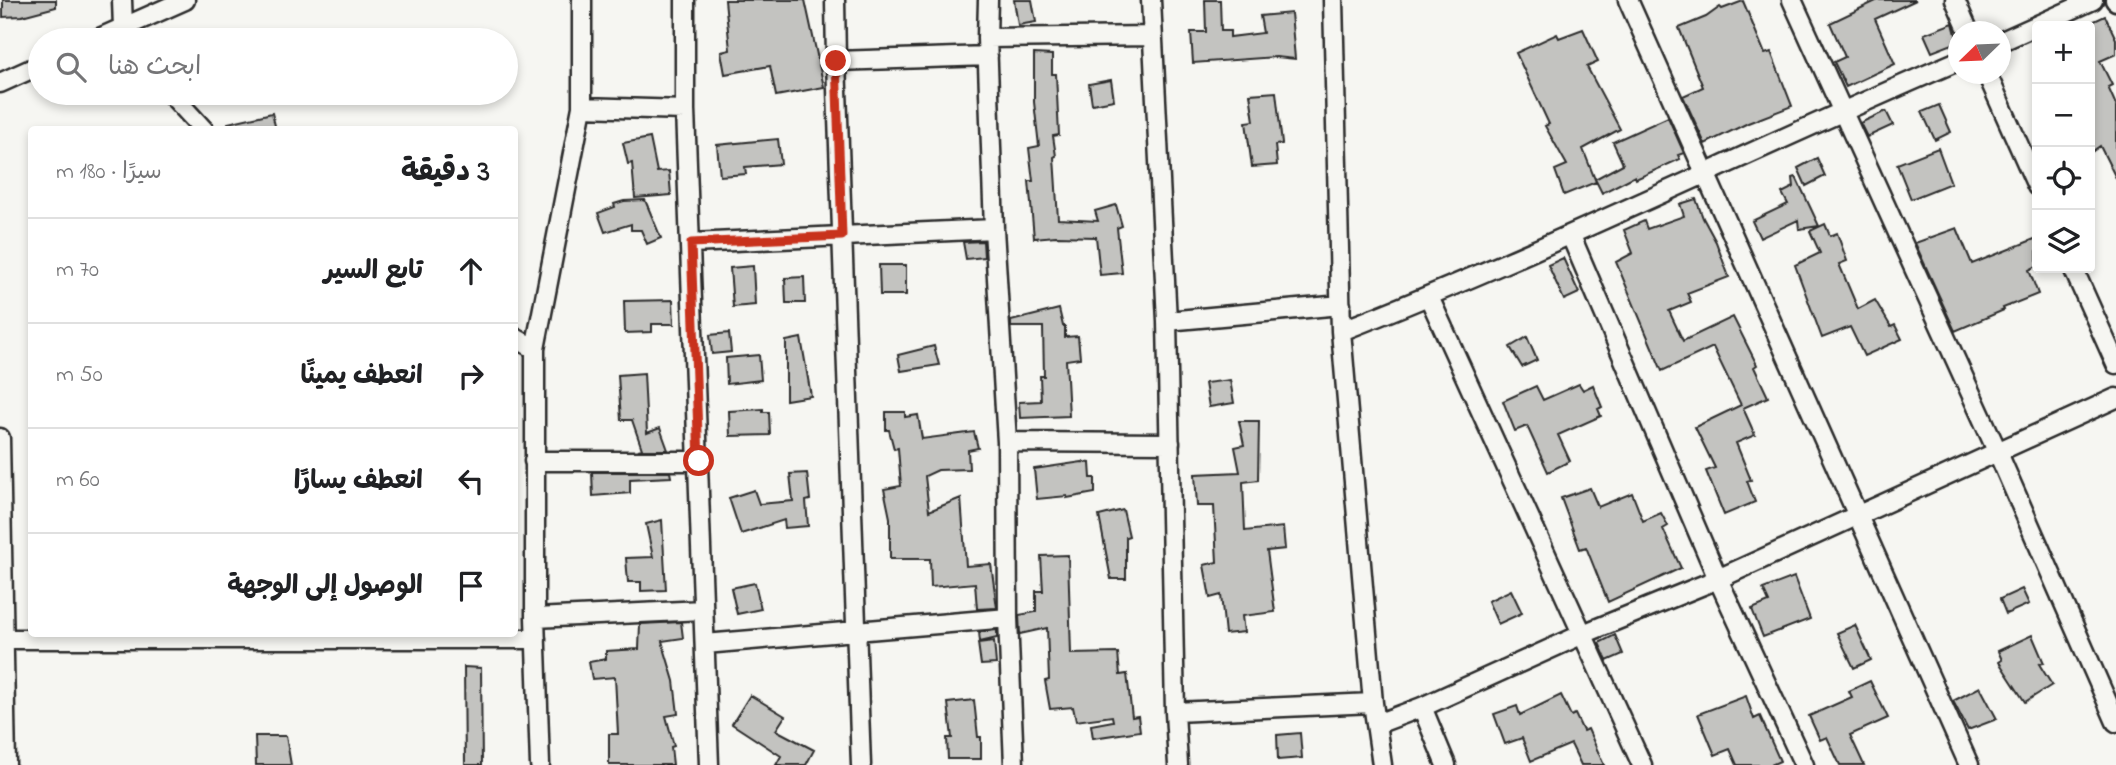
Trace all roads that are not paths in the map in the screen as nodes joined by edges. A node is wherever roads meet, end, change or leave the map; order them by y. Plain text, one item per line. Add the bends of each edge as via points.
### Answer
1 (122, 0) edge
2 (185, 0) edge
3 (582, 0) edge
4 (685, 0) edge
5 (835, 0) edge
6 (988, 0) edge
7 (1151, 0) edge
8 (1333, 0) edge
9 (1628, 0) edge
10 (1792, 0) edge
11 (1955, 0) edge
12 (2093, 0) edge
13 (1964, 21) edge
14 (126, 28) edge
15 (137, 28) edge
16 (1152, 36) junction
17 (2011, 37) edge
18 (987, 47) junction
19 (836, 61) junction
20 (1948, 65) edge
21 (28, 70) edge
22 (0, 83) edge
23 (1991, 84) edge
24 (181, 105) edge
25 (582, 107) junction
26 (685, 110) junction
27 (1841, 111) junction
28 (200, 126) edge
29 (1707, 172) junction
30 (2032, 175) edge
31 (994, 229) junction
32 (842, 236) junction
33 (1571, 236) junction
34 (691, 243) junction
35 (2075, 273) edge
36 (1429, 297) junction
37 (1341, 305) junction
38 (1167, 321) junction
39 (1341, 331) junction
40 (518, 339) edge
41 (535, 349) junction
42 (2116, 364) edge
43 (2116, 398) edge
44 (0, 438) edge
45 (1007, 442) junction
46 (1170, 443) junction
47 (1998, 453) junction
48 (534, 461) junction
49 (699, 461) junction
50 (1859, 516) junction
51 (1, 544) edge
52 (1718, 579) junction
53 (703, 610) junction
54 (535, 618) junction
55 (1008, 618) junction
56 (856, 631) junction
57 (1583, 634) junction
58 (4, 639) junction
59 (536, 639) junction
60 (705, 644) junction
61 (1373, 703) junction
62 (1422, 707) junction
63 (1175, 712) junction
64 (2116, 722) edge
65 (1377, 724) junction
66 (6, 765) edge
67 (540, 765) edge
68 (709, 765) edge
69 (861, 765) edge
70 (1014, 765) edge
71 (1178, 765) edge
72 (1382, 765) edge
73 (1446, 765) edge
74 (1642, 765) edge
75 (1804, 765) edge
76 (1969, 765) edge

1 - 14 street
2 - 15 street
3 - 25 street
4 - 26 street
5 - 19 street
6 - 18 street
7 - 16 street
8 - 37 street
9 - 29 street
10 - 27 street
11 - 13 street
12 - 17 street
16 - 18 street
16 - 38 street
18 - 19 street
18 - 31 street
19 - 32 street
20 - 27 street
21 - 22 street
23 - 30 street
24 - 28 street
25 - 26 street
25 - 41 street
26 - 34 street
27 - 29 street
27 - 47 street
29 - 33 street
29 - 50 street
31 - 32 street
31 - 45 street
32 - 34 street
32 - 56 street
33 - 36 street
33 - 52 street
34 - 49 street
35 - 42 street
36 - 39 street
36 - 57 street
37 - 38 street
37 - 39 street
38 - 46 street
39 - 61 street
40 - 41 street
41 - 48 street
43 - 47 street
44 - 51 street
45 - 46 street
45 - 55 street
46 - 63 street
47 - 50 street
47 - 64 street
48 - 49 street
48 - 54 street
49 - 53 street
50 - 52 street
50 - 76 street
51 - 58 street
52 - 57 street
52 - 75 street
53 - 54 street
53 - 60 street
54 - 59 street
55 - 56 street
55 - 70 street
56 - 60 street
56 - 69 street
57 - 62 street
57 - 74 street
58 - 59 street
58 - 66 street
59 - 67 street
60 - 68 street
61 - 63 street
61 - 65 street
62 - 65 street
62 - 73 street
63 - 71 street
65 - 72 street

